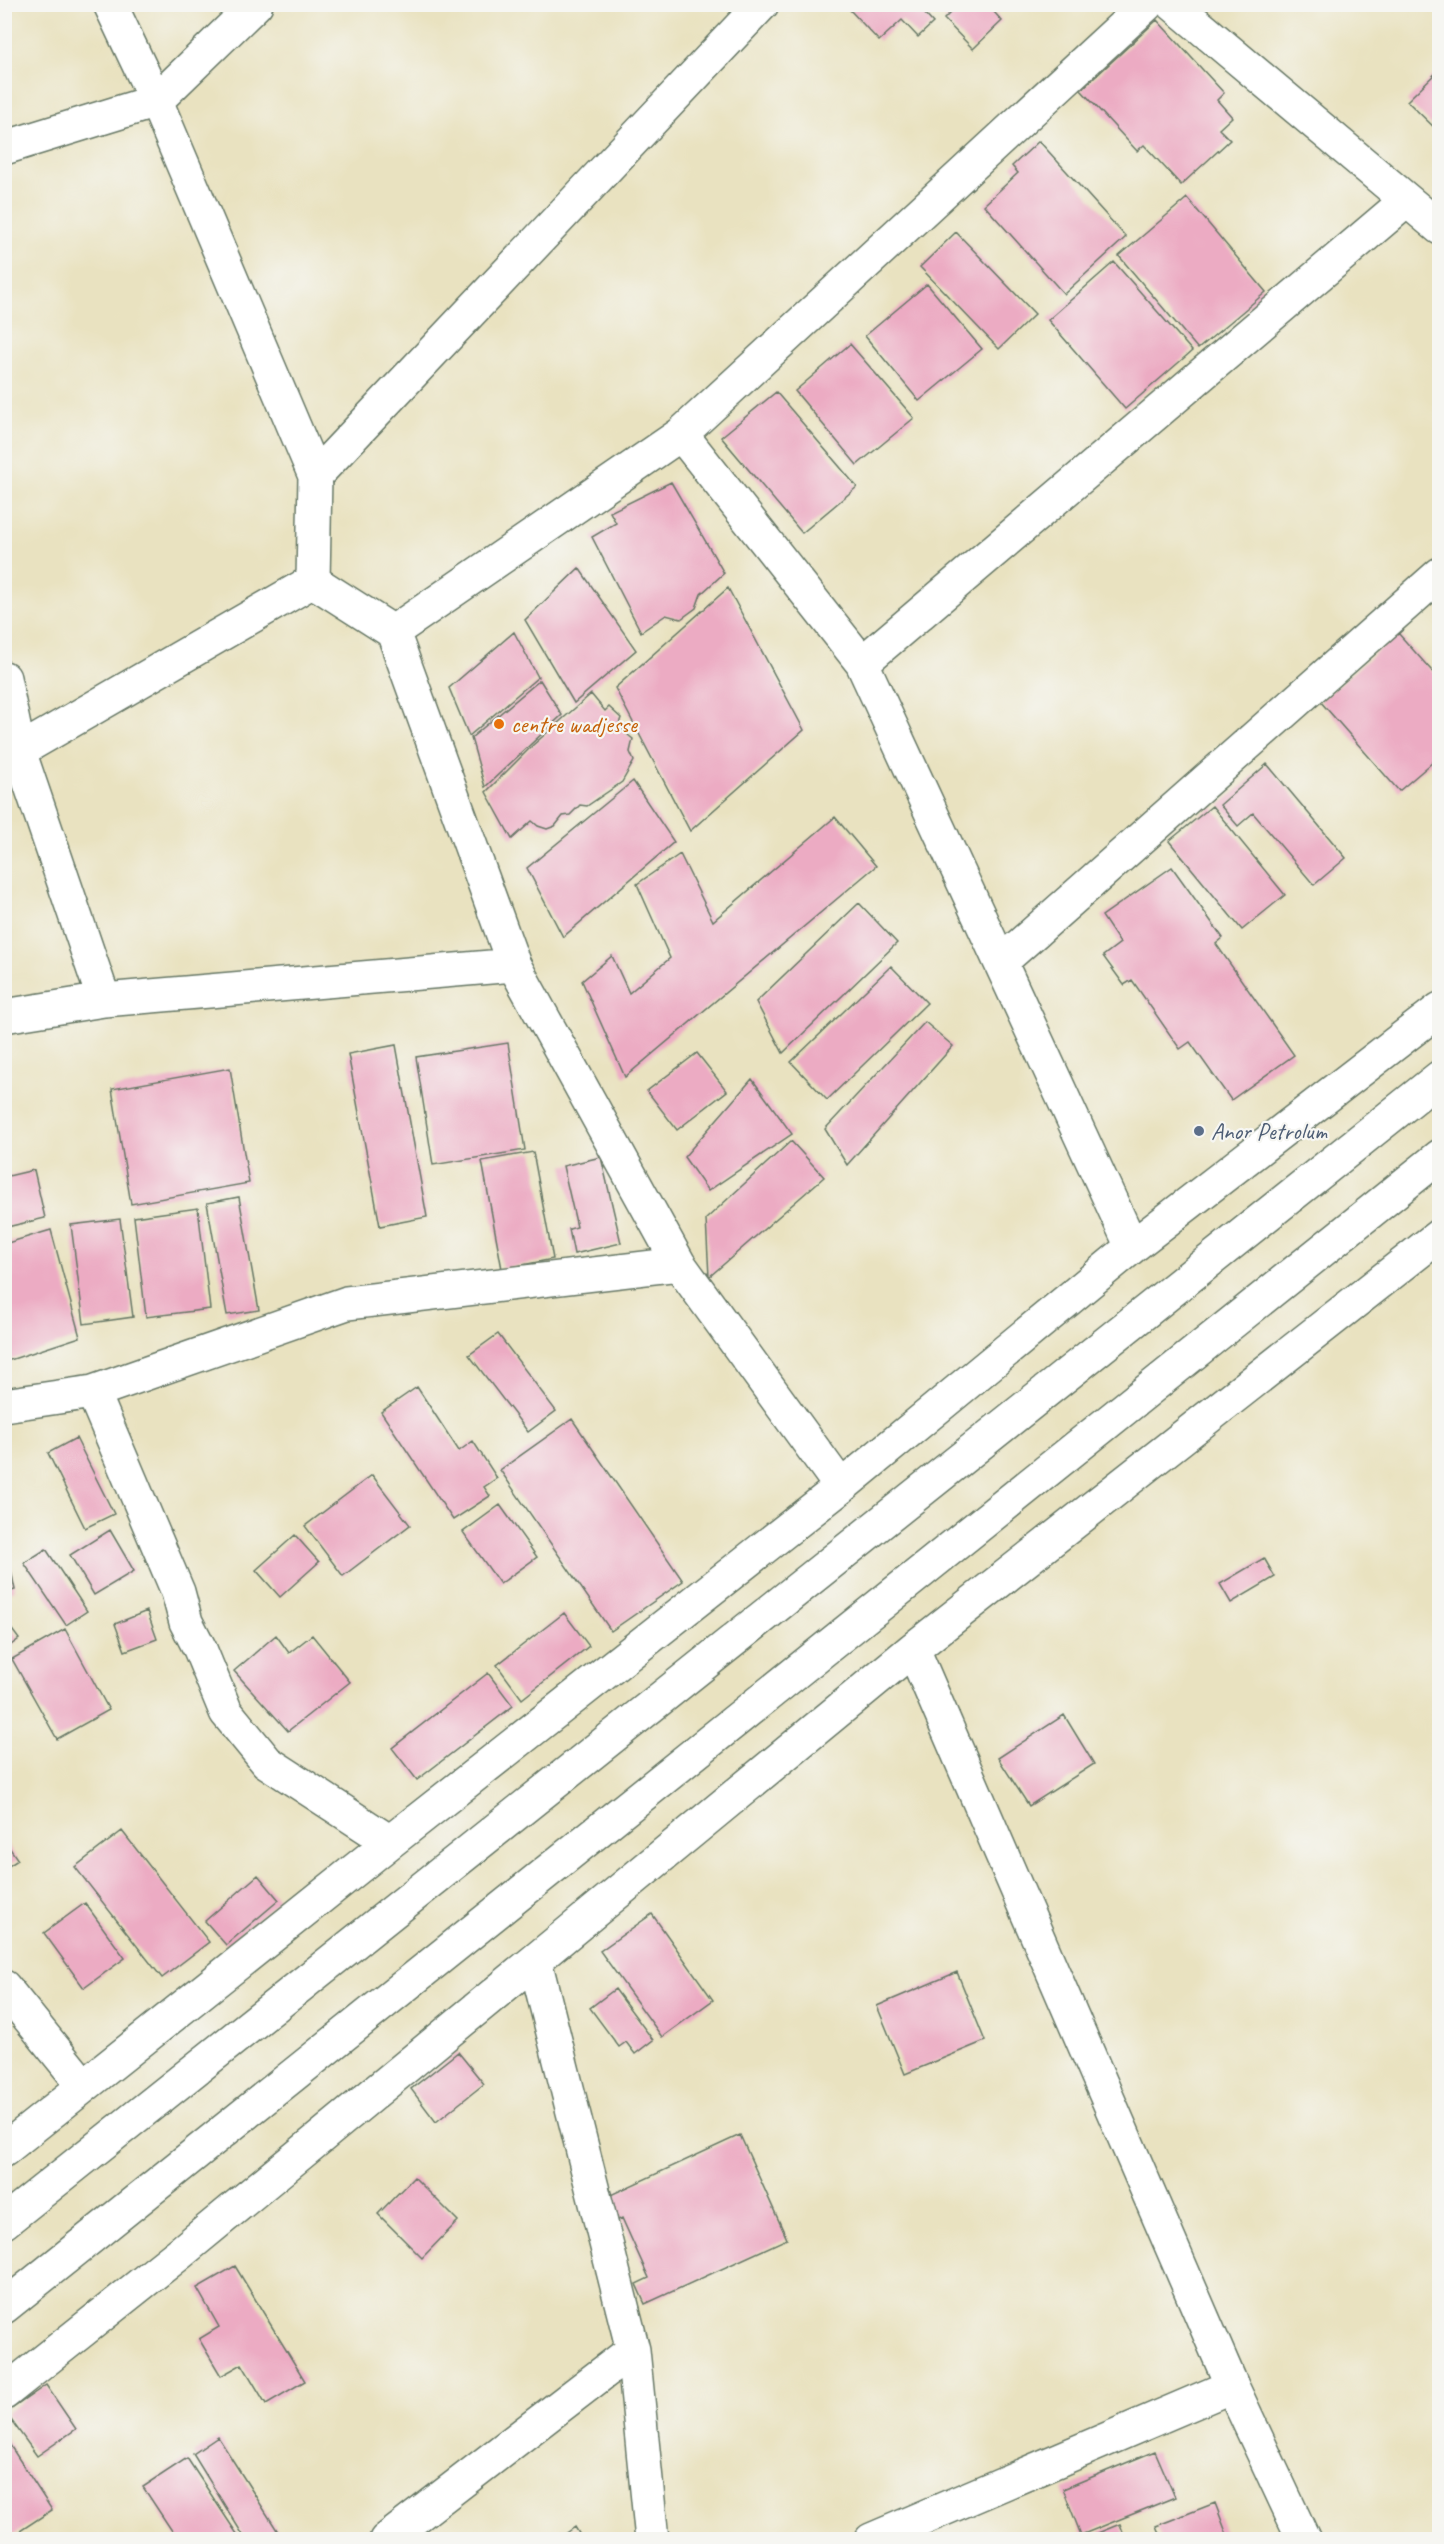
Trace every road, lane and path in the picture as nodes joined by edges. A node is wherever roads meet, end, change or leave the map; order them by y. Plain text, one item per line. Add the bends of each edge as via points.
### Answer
1 (110, 4) edge
2 (256, 4) edge
3 (762, 4) edge
4 (1147, 4) edge
5 (1173, 4) edge
6 (156, 101) junction
7 (4, 148) edge
8 (1406, 201) junction
9 (1440, 228) edge
10 (681, 434) junction
11 (315, 476) junction
12 (1440, 574) edge
13 (313, 581) junction
14 (393, 632) junction
15 (862, 663) junction
16 (4, 678) edge
17 (12, 752) edge
18 (1001, 962) junction
19 (514, 965) junction
20 (104, 1000) junction
21 (1440, 1009) edge
22 (4, 1016) edge
23 (1440, 1077) edge
24 (1440, 1156) edge
25 (1440, 1235) edge
26 (1132, 1247) junction
27 (679, 1264) junction
28 (93, 1392) junction
29 (4, 1406) edge
30 (841, 1487) junction
31 (913, 1648) junction
32 (390, 1842) junction
33 (535, 1960) junction
34 (4, 1987) edge
35 (84, 2086) junction
36 (4, 2150) edge
37 (4, 2222) edge
38 (4, 2307) edge
39 (633, 2350) junction
40 (1232, 2386) junction
41 (4, 2393) edge
42 (386, 2540) edge
43 (652, 2540) edge
44 (871, 2540) edge
45 (1304, 2540) edge

1 - 6 main road
2 - 6 main road
3 - 11 main road
4 - 10 main road
5 - 8 main road
6 - 7 main road
6 - 11 main road
8 - 9 main road
8 - 15 main road
10 - 14 main road
10 - 15 main road
11 - 13 main road
12 - 18 main road
13 - 14 main road
13 - 17 main road
14 - 19 main road
15 - 18 main road
16 - 17 main road
17 - 20 main road
18 - 26 main road
19 - 20 main road
19 - 27 main road
20 - 22 main road
21 - 26 main road
23 - 37 main road
24 - 38 main road
25 - 31 main road
26 - 30 main road
27 - 28 main road via 348,1303
27 - 30 main road
28 - 29 main road
28 - 32 main road via 226,1712 267,1762
30 - 32 main road
31 - 33 main road
31 - 40 main road
32 - 35 main road
33 - 39 main road
33 - 41 main road
34 - 35 main road
35 - 36 main road
39 - 42 main road
39 - 43 main road
40 - 44 main road
40 - 45 main road

